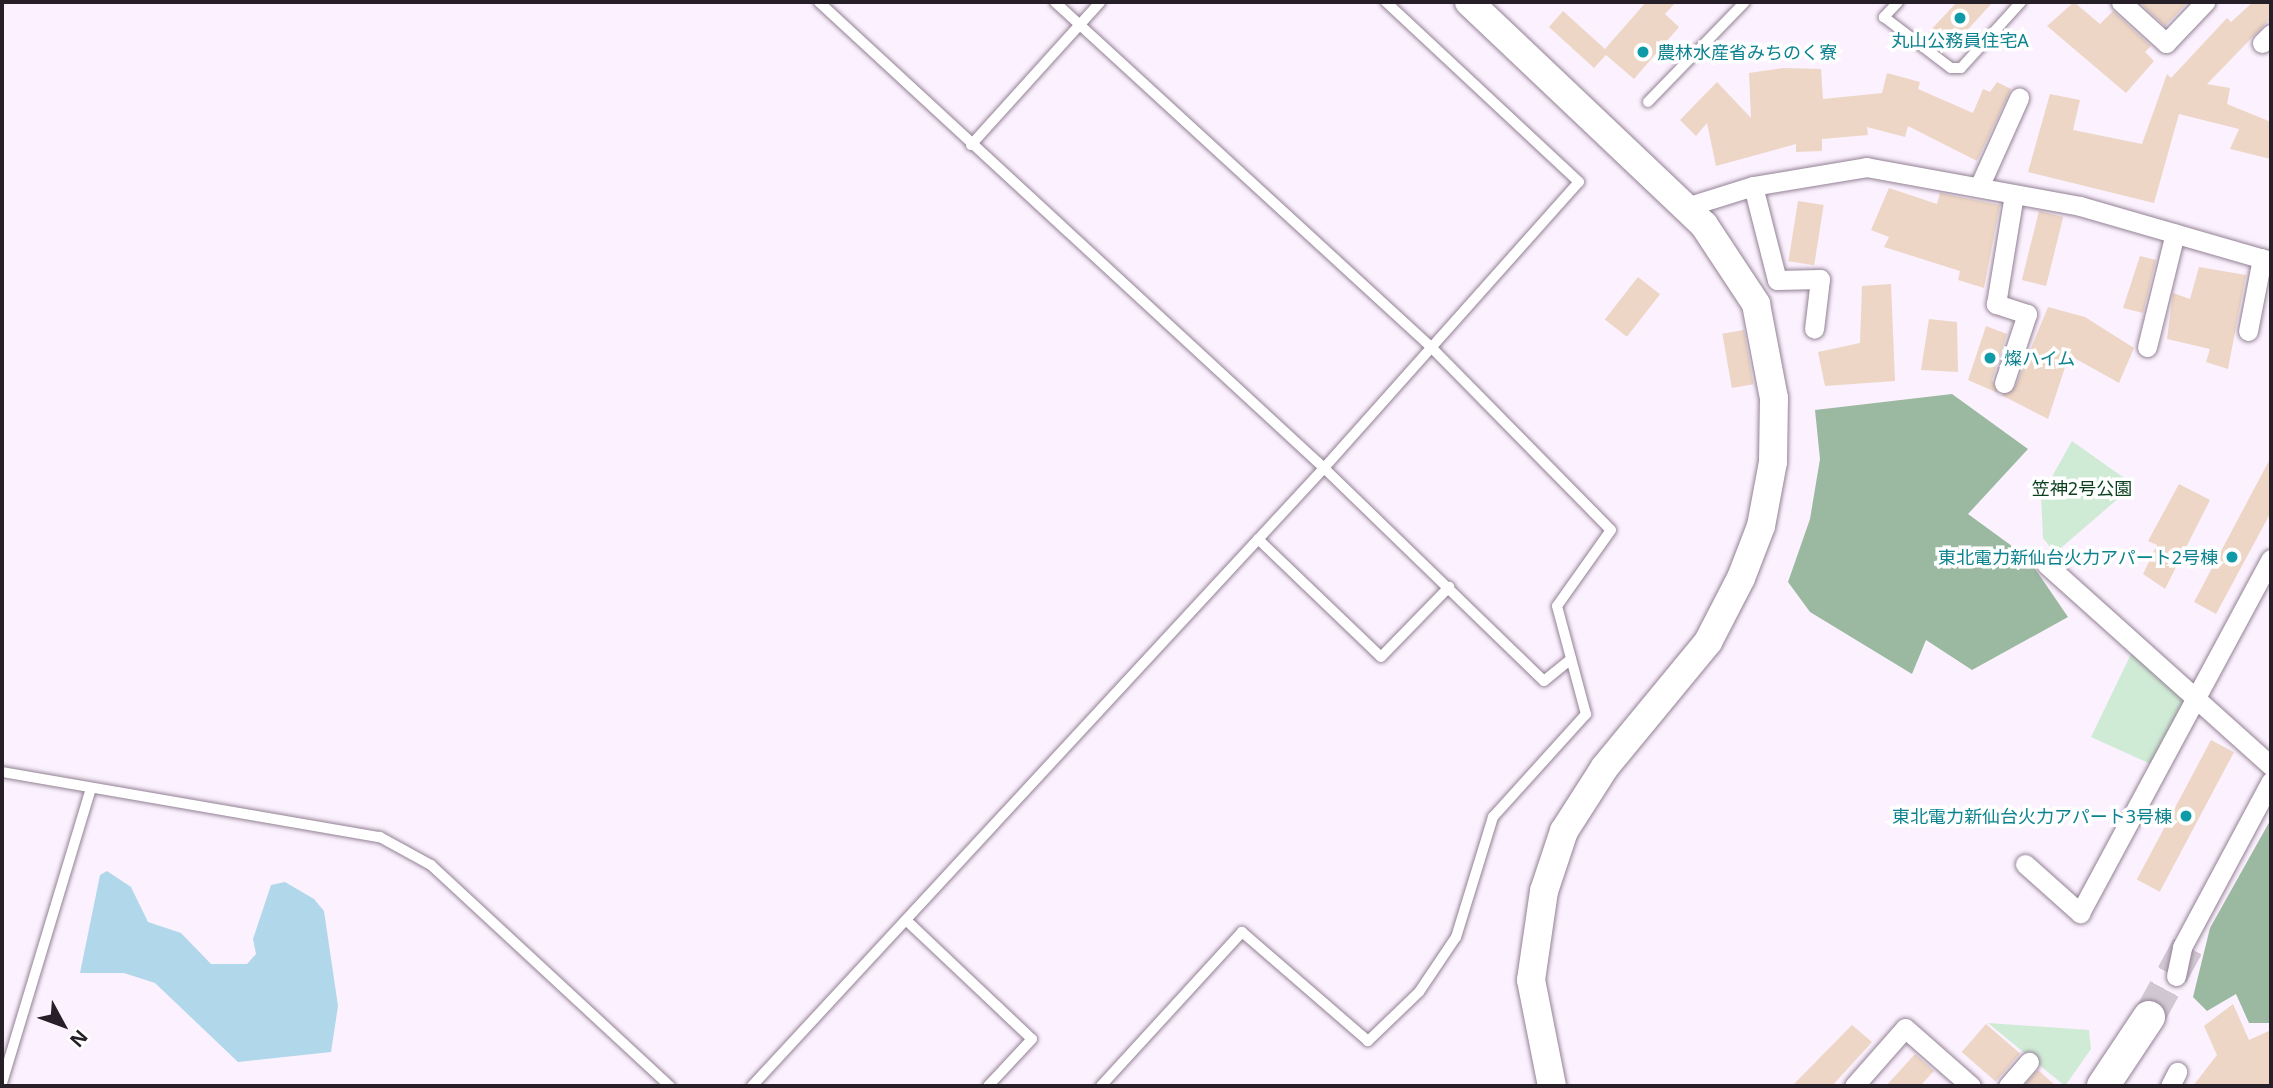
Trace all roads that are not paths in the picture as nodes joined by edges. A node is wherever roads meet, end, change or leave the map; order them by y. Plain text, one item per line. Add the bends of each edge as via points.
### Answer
1 (819, 2) edge
2 (1055, 2) edge
3 (1100, 2) edge
4 (1386, 2) edge
5 (1469, 2) edge
6 (1745, 2) edge
7 (1898, 2) edge
8 (2021, 2) edge
9 (2121, 2) edge
10 (2205, 2) edge
11 (1080, 25) junction
12 (2019, 98) dead end
13 (1648, 102) dead end
14 (971, 145) junction
15 (1753, 186) junction
16 (1979, 187) junction
17 (2014, 194) junction
18 (1686, 207) junction
19 (2175, 233) junction
20 (2267, 259) edge
21 (1814, 329) dead end
22 (2248, 331) dead end
23 (2147, 347) dead end
24 (1432, 348) junction
25 (2004, 383) dead end
26 (1324, 468) junction
27 (1258, 539) junction
28 (2271, 559) edge
29 (2046, 564) dead end
30 (1449, 587) junction
31 (1571, 659) junction
32 (2198, 700) junction
33 (2271, 766) edge
34 (2, 772) edge
35 (2271, 780) edge
36 (90, 789) junction
37 (2025, 864) dead end
38 (906, 920) junction
39 (2176, 976) dead end
40 (2149, 1017) tunnel mouth
41 (2029, 1062) dead end
42 (2, 1084) edge
43 (670, 1086) edge
44 (752, 1086) edge
45 (988, 1086) edge
46 (1101, 1086) edge
47 (1552, 1086) edge
48 (1854, 1086) edge
49 (1971, 1086) edge
50 (2008, 1086) edge
51 (2103, 1086) edge

1 - 14 lane
2 - 11 lane
3 - 11 lane
4 - 24 lane via 1579,182
5 - 18 street
6 - 13 lane
7 - 8 lane via 1884,17 1951,68 1961,68
9 - 10 street via 2166,43
11 - 14 lane
11 - 24 lane
12 - 16 street
14 - 26 lane
15 - 16 street via 1866,167
15 - 18 street
15 - 21 street via 1777,281 1820,279
16 - 17 street
17 - 19 street
17 - 25 street via 1996,304 2027,314
18 - 47 street via 1732,262 1756,304 1774,398 1773,462 1761,526 1708,642 1605,767 1564,831 1544,891 1531,981
19 - 20 street
19 - 23 street
20 - 22 street
24 - 26 lane
24 - 31 lane via 1611,530 1558,606
26 - 27 lane
26 - 30 lane
27 - 30 lane via 1381,657
27 - 38 lane
28 - 32 street
29 - 32 street
30 - 31 lane via 1544,681
31 - 46 lane via 1586,714 1493,817 1456,937 1419,992 1368,1041 1242,932
32 - 33 street
32 - 37 street via 2080,913
34 - 36 lane
35 - 39 street via 2182,947
36 - 42 lane
36 - 43 lane via 380,837 431,865
38 - 44 lane
38 - 45 lane via 1032,1039
40 - 51 main road
41 - 50 street
48 - 49 street via 1905,1028

